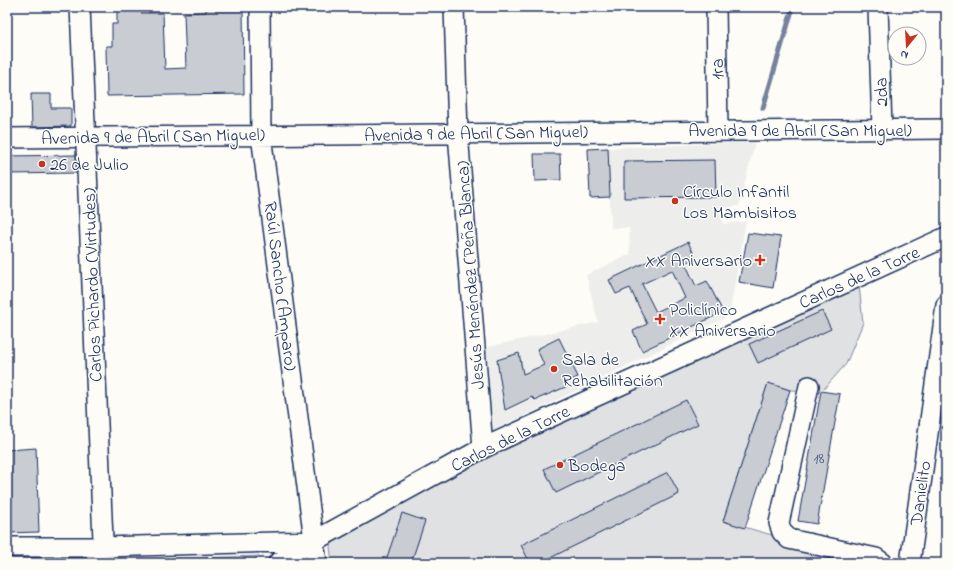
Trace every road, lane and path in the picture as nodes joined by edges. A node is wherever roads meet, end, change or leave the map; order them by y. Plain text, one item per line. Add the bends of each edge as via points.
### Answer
1 (80, 7) edge
2 (260, 7) edge
3 (454, 7) edge
4 (716, 7) edge
5 (878, 7) edge
6 (946, 128) edge
7 (882, 129) junction
8 (718, 130) junction
9 (458, 133) junction
10 (261, 134) junction
11 (86, 136) junction
12 (7, 138) edge
13 (946, 238) edge
14 (946, 305) edge
15 (941, 378) edge
16 (809, 386) dead end
17 (483, 448) junction
18 (314, 541) junction
19 (7, 547) edge
20 (104, 555) edge
21 (278, 563) edge
22 (317, 563) edge
23 (883, 563) edge
24 (910, 563) edge

1 - 11 street, Carlos Pichardo (Virtudes)
2 - 10 street, Raúl Sancho (Amparo)
3 - 9 street, Jesús Menéndez (Peña Blanca)
4 - 8 street, 1ra
5 - 7 street, 2da
6 - 7 street, Avenida 9 de Abril (San Miguel)
7 - 8 street, Avenida 9 de Abril (San Miguel)
8 - 9 street, Avenida 9 de Abril (San Miguel)
9 - 10 street, Avenida 9 de Abril (San Miguel)
9 - 17 street, Jesús Menéndez (Peña Blanca)
10 - 11 street, Avenida 9 de Abril (San Miguel)
10 - 18 street, Raúl Sancho (Amparo)
11 - 12 street, Avenida 9 de Abril (San Miguel)
11 - 20 street, Carlos Pichardo (Virtudes)
13 - 17 street, Carlos de la Torre
14 - 15 street, Danielito
15 - 24 street, Danielito
16 - 23 street via 779,523 782,532 789,539 876,558
17 - 18 street, Carlos de la Torre
18 - 20 street
18 - 21 street, Carlos de la Torre
18 - 22 street, Raúl Sancho (Amparo)
19 - 20 street

